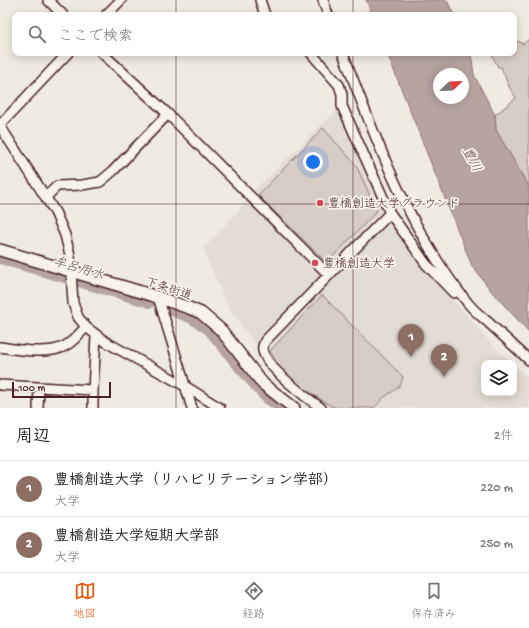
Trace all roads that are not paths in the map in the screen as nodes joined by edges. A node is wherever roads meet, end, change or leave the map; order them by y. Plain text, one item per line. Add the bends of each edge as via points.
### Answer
1 (48, 0) edge
2 (121, 0) edge
3 (260, 0) edge
4 (323, 0) edge
5 (60, 12) edge
6 (109, 12) edge
7 (264, 12) edge
8 (327, 12) edge
9 (65, 56) edge
10 (105, 56) edge
11 (314, 56) edge
12 (344, 56) edge
13 (168, 114) junction
14 (0, 126) edge
15 (46, 197) junction
16 (390, 213) junction
17 (0, 250) edge
18 (70, 271) junction
19 (329, 274) junction
20 (158, 297) junction
21 (467, 302) junction
22 (86, 327) junction
23 (96, 336) junction
24 (0, 347) edge
25 (529, 360) edge
26 (0, 385) edge
27 (185, 386) junction
28 (39, 388) junction
29 (93, 390) junction
30 (38, 408) edge
31 (93, 408) edge
32 (192, 408) edge
33 (220, 408) edge
34 (294, 408) edge
35 (321, 408) edge

1 - 5 street
2 - 6 street
3 - 7 street
4 - 8 street
9 - 14 street
10 - 13 street
11 - 16 street via 339,85 342,106
12 - 21 street via 378,147 397,188 423,237
13 - 15 street via 100,182 57,186
13 - 19 street
14 - 15 street
15 - 18 street via 66,235
16 - 19 street
16 - 21 street via 426,264 462,301
17 - 18 main road, 下条街道
18 - 20 main road, 下条街道
18 - 22 street via 73,303 78,317
19 - 35 street via 265,341 262,349 270,364 300,393
20 - 27 street
20 - 34 main road, 下条街道 via 195,310 210,320 263,384
21 - 25 street
22 - 23 street
22 - 24 street via 74,340 53,350 16,350
23 - 27 street
23 - 29 street
26 - 28 street
27 - 32 street
27 - 33 street
28 - 29 street
28 - 30 street
29 - 31 street

